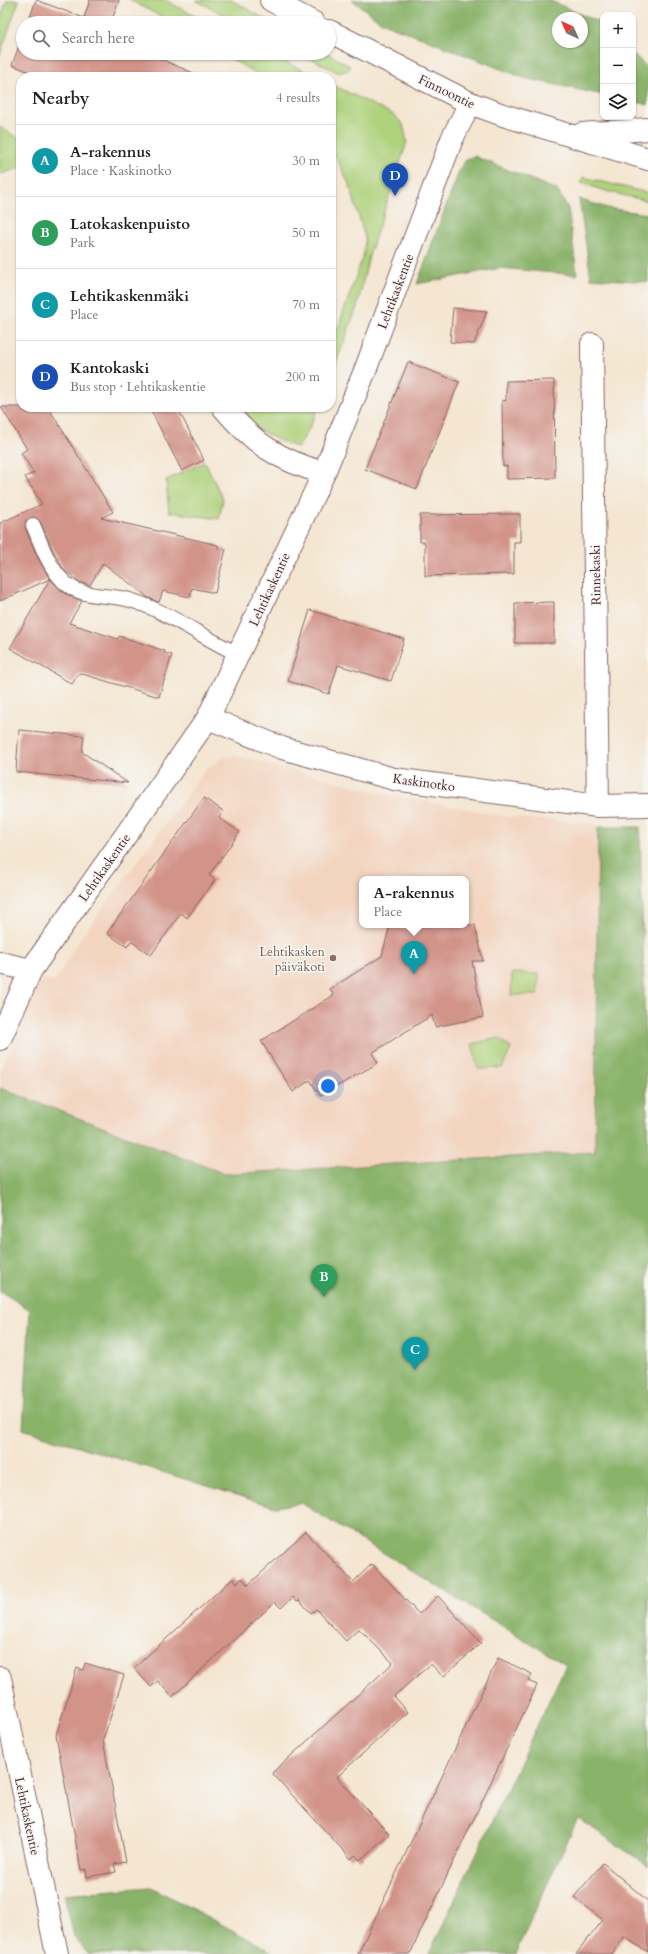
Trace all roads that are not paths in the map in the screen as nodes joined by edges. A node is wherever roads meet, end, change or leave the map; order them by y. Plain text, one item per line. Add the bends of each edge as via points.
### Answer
1 (271, 0) edge
2 (301, 16) edge
3 (336, 35) edge
4 (470, 103) junction
5 (648, 128) edge
6 (571, 134) junction
7 (648, 159) edge
8 (592, 344) dead end
9 (227, 412) edge
10 (324, 473) junction
11 (33, 524) dead end
12 (238, 654) junction
13 (208, 718) junction
14 (648, 805) edge
15 (598, 806) junction
16 (0, 963) edge
17 (31, 970) junction
18 (0, 1039) edge
19 (0, 1678) edge
20 (8, 1764) edge
21 (57, 1954) edge

1 - 2 street
3 - 4 street, Finnoontie
4 - 6 street, Finnoontie
4 - 10 street, Lehtikaskentie via 452,139
5 - 6 street, Finnoontie
6 - 7 street, Finnoontie
8 - 15 street, Rinnekaski
9 - 10 street via 241,428 267,450 301,467
10 - 12 street, Lehtikaskentie
11 - 12 lane via 48,559 63,581 84,594 126,599 153,608
12 - 13 street, Lehtikaskentie
13 - 15 street, Kaskinotko via 282,748 394,778
13 - 17 street, Lehtikaskentie
14 - 15 street, Kaskinotko
16 - 17 street
17 - 18 street, Lehtikaskentie
19 - 20 street, Lehtikaskentie
20 - 21 street, Lehtikaskentie

